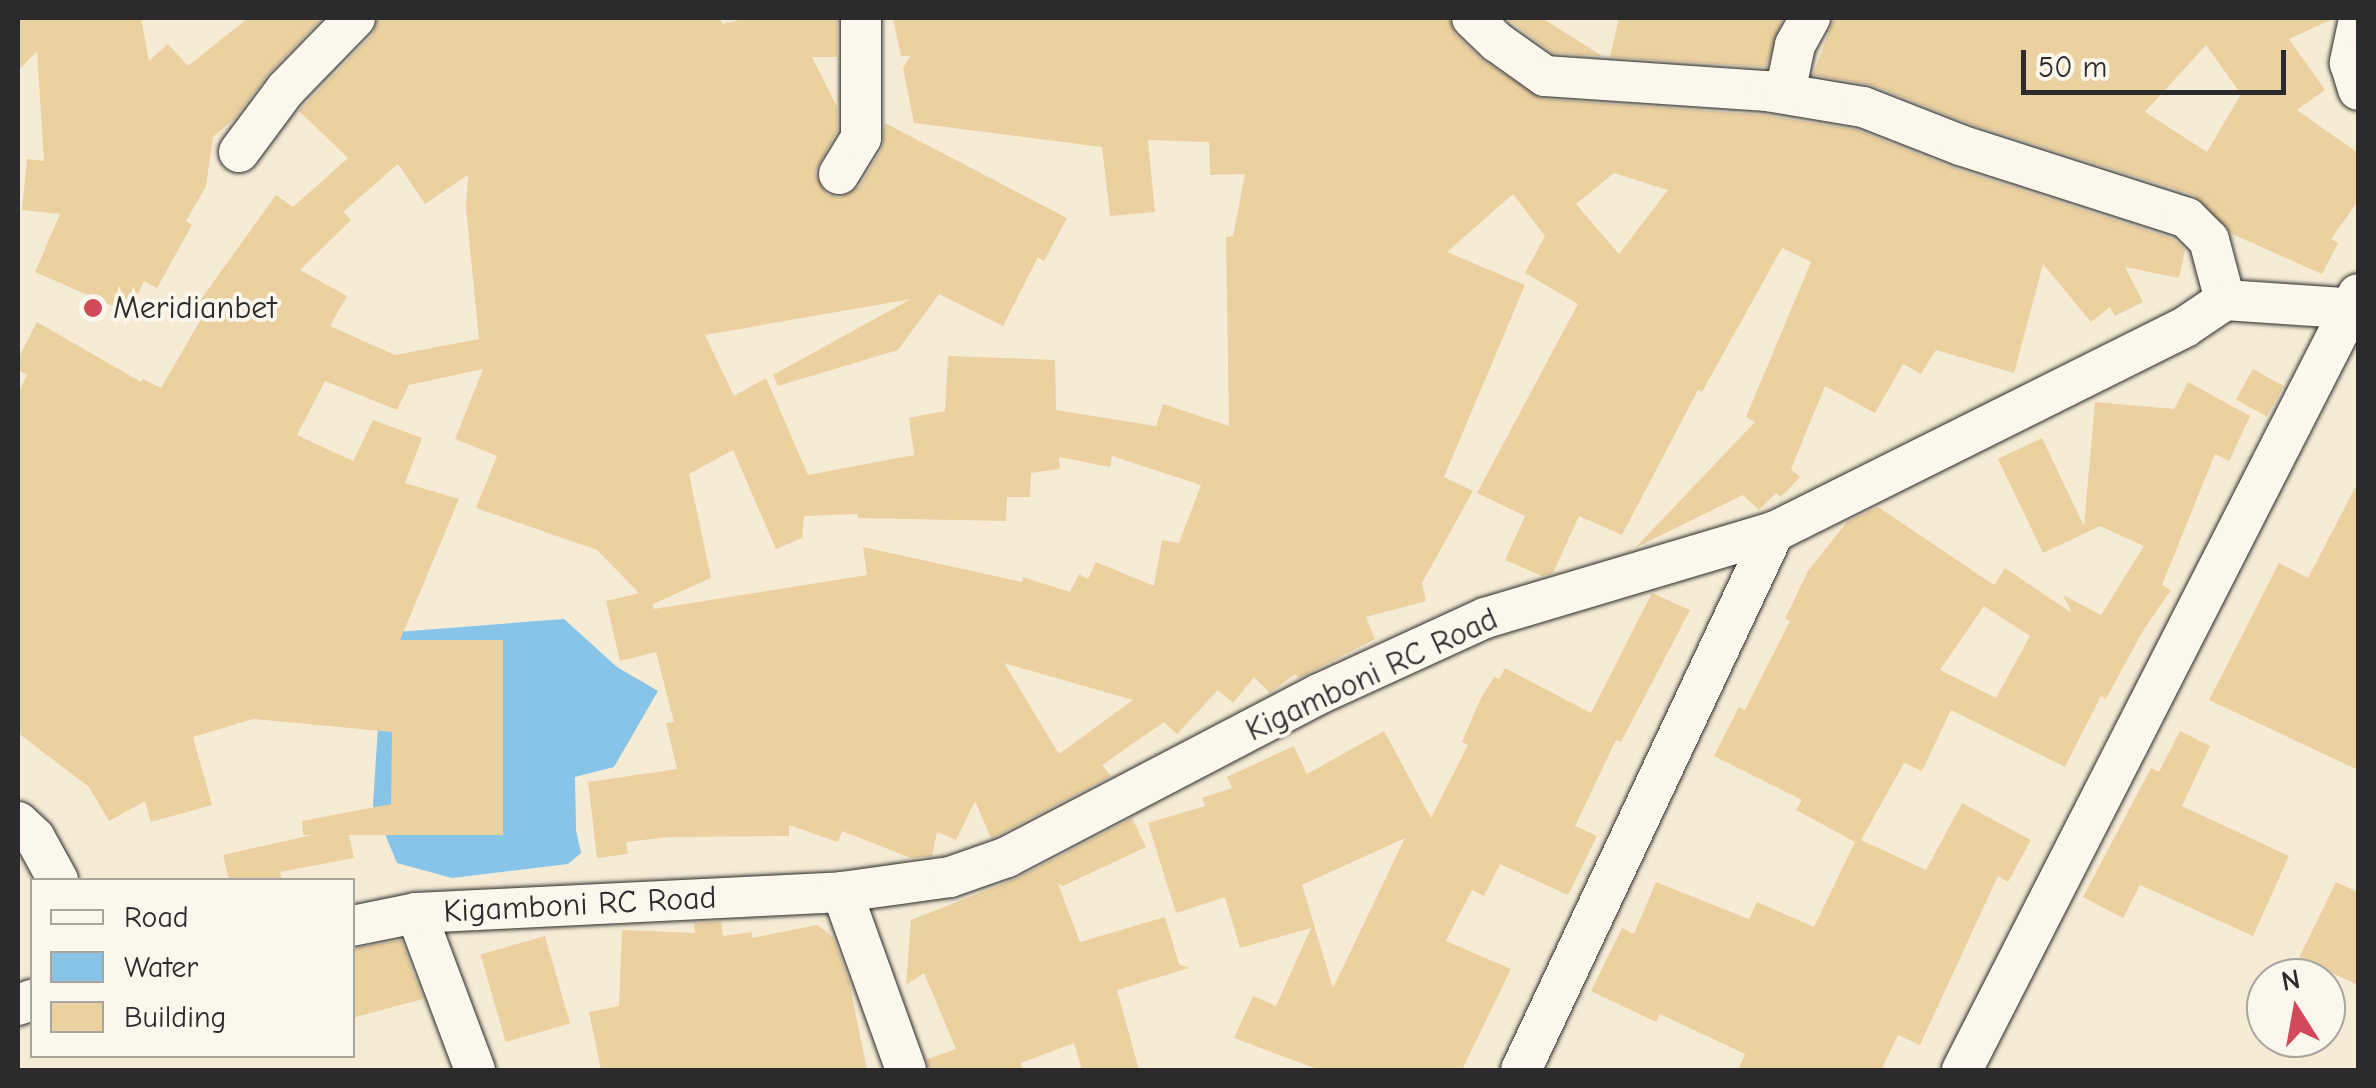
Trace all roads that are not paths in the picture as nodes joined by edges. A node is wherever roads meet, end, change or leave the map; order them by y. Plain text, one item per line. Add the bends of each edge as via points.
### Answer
1 (355, 18) edge
2 (861, 18) edge
3 (1472, 18) edge
4 (1810, 18) edge
5 (2358, 24) edge
6 (2358, 90) edge
7 (1785, 93) junction
8 (239, 152) dead end
9 (839, 174) dead end
10 (2225, 300) junction
11 (2355, 303) edge
12 (1774, 532) junction
13 (18, 822) edge
14 (57, 878) edge
15 (842, 892) junction
16 (416, 913) junction
17 (355, 925) edge
18 (475, 1070) edge
19 (906, 1070) edge
20 (1521, 1070) edge
21 (1962, 1070) edge

1 - 8 street via 286,89
2 - 9 street via 862,138
3 - 7 street via 1545,76
4 - 7 street via 1794,46
5 - 6 street via 2350,63
7 - 10 street via 1863,107 1960,146 2187,218 2209,240
10 - 11 street
10 - 12 street, Kigamboni RC Road via 2186,327
11 - 21 street
12 - 15 street, Kigamboni RC Road via 1486,618 1319,694 1007,857 950,877
12 - 20 street
13 - 14 street
15 - 16 street, Kigamboni RC Road
15 - 19 street
16 - 17 street, Kigamboni RC Road
16 - 18 street

